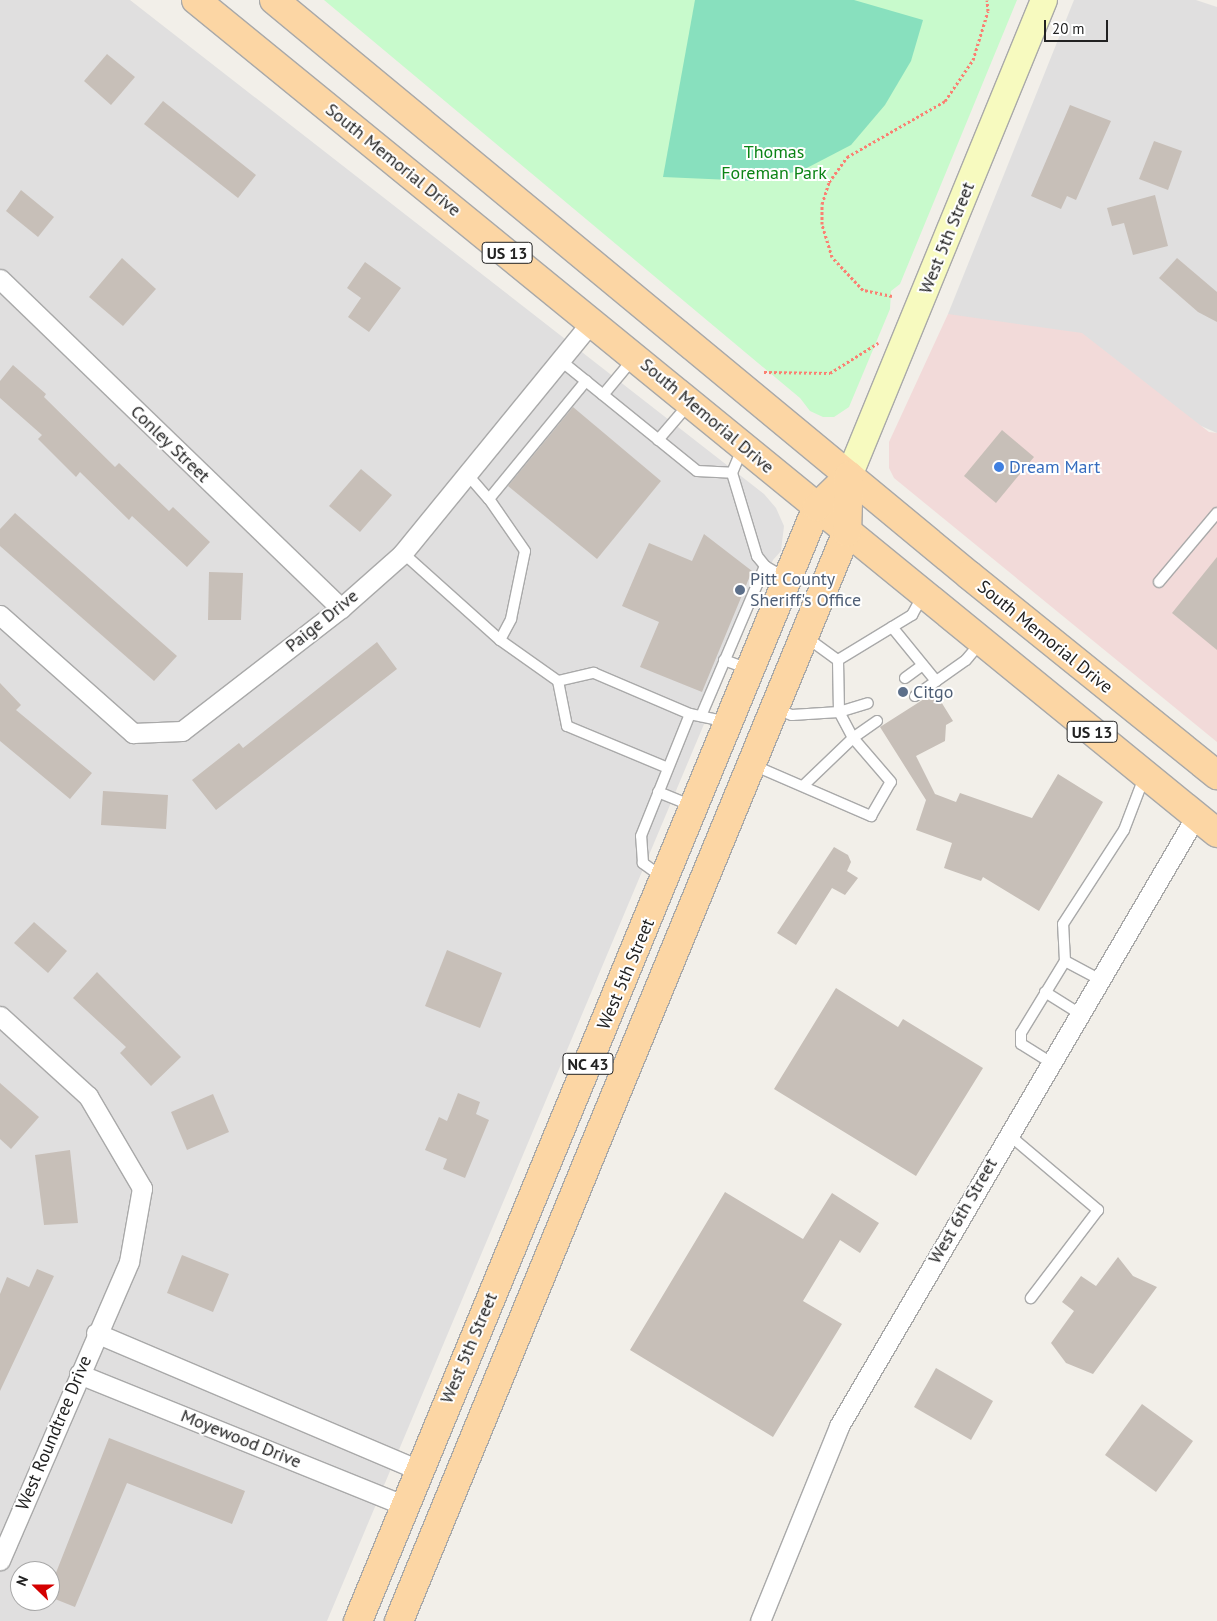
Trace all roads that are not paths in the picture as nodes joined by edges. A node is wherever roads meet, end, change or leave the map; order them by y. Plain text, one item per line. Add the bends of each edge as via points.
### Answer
1 (196, 0) edge
2 (274, 0) edge
3 (1044, 0) edge
4 (0, 280) edge
5 (592, 321) junction
6 (635, 357) junction
7 (560, 360) junction
8 (586, 381) junction
9 (604, 395) junction
10 (690, 402) junction
11 (658, 440) junction
12 (743, 446) junction
13 (732, 473) junction
14 (467, 474) junction
15 (850, 476) junction
16 (489, 499) junction
17 (817, 507) junction
18 (1217, 513) edge
19 (847, 532) junction
20 (403, 553) junction
21 (776, 573) junction
22 (1159, 582) dead end
23 (923, 594) junction
24 (341, 608) junction
25 (0, 615) edge
26 (892, 627) junction
27 (804, 635) junction
28 (500, 640) junction
29 (981, 642) junction
30 (724, 660) junction
31 (838, 660) junction
32 (923, 666) junction
33 (751, 670) junction
34 (905, 678) dead end
35 (558, 681) junction
36 (936, 681) junction
37 (915, 696) dead end
38 (868, 703) dead end
39 (774, 708) junction
40 (839, 712) junction
41 (695, 715) junction
42 (729, 722) junction
43 (877, 722) dead end
44 (853, 738) junction
45 (750, 764) junction
46 (668, 768) junction
47 (1145, 775) junction
48 (1217, 776) edge
49 (803, 786) junction
50 (658, 792) junction
51 (694, 807) junction
52 (1207, 824) edge
53 (665, 879) junction
54 (1065, 961) junction
55 (1099, 979) junction
56 (1045, 992) junction
57 (1079, 1013) junction
58 (0, 1016) edge
59 (1050, 1062) junction
60 (1008, 1134) junction
61 (1031, 1298) dead end
62 (96, 1333) junction
63 (79, 1374) junction
64 (418, 1470) junction
65 (403, 1505) junction
66 (0, 1560) edge
67 (358, 1621) edge
68 (383, 1621) edge
69 (399, 1621) edge
70 (760, 1621) edge

1 - 5 main road, South Memorial Drive / US 13
2 - 15 main road, South Memorial Drive / US 13
3 - 15 main road, West 5th Street
4 - 24 street, Conley Street
5 - 6 main road, South Memorial Drive / US 13
5 - 7 street, Paige Drive
6 - 9 lane
6 - 10 main road, South Memorial Drive / US 13
7 - 8 lane
7 - 14 street, Paige Drive
8 - 9 lane
8 - 16 lane
9 - 11 lane
10 - 11 lane
10 - 12 main road, South Memorial Drive / US 13
11 - 13 lane via 698,472
12 - 13 lane
12 - 17 main road, South Memorial Drive / US 13
13 - 21 lane via 757,556
14 - 16 lane
14 - 20 street, Paige Drive
15 - 17 main road, West 5th Street / NC 43
15 - 19 main road, West 5th Street
15 - 48 main road, South Memorial Drive / US 13
16 - 28 lane via 525,551 511,619
17 - 19 main road, South Memorial Drive / US 13
17 - 21 main road, West 5th Street / NC 43
18 - 22 lane
19 - 23 main road, South Memorial Drive / US 13
19 - 27 main road, West 5th Street / NC 43
20 - 24 street, Paige Drive
20 - 28 lane
21 - 30 lane
21 - 33 main road, West 5th Street / NC 43
23 - 26 lane via 912,615
23 - 29 main road, South Memorial Drive / US 13
24 - 25 street, Paige Drive via 182,731 133,733
26 - 31 lane
26 - 32 lane
27 - 31 lane
27 - 39 main road, West 5th Street / NC 43
28 - 35 lane
29 - 36 lane via 966,660
29 - 47 main road, South Memorial Drive / US 13
30 - 33 lane
30 - 41 lane
31 - 40 lane
32 - 34 lane
32 - 36 lane
33 - 42 main road, West 5th Street / NC 43
35 - 41 lane via 594,673
35 - 46 lane via 567,726
36 - 37 lane
38 - 40 lane
39 - 40 lane via 792,715
39 - 45 main road, West 5th Street / NC 43
40 - 44 lane
41 - 42 lane
41 - 46 lane
42 - 51 main road, West 5th Street / NC 43
43 - 44 lane
44 - 49 lane
44 - 49 lane via 891,782 871,816
45 - 49 lane
45 - 69 main road, West 5th Street / NC 43
46 - 50 lane
47 - 52 main road, South Memorial Drive / US 13
47 - 54 lane via 1137,788 1124,830 1063,924
50 - 51 lane
50 - 53 lane via 641,836 640,856 643,863
51 - 53 main road, West 5th Street / NC 43
52 - 55 street, West 6th Street
53 - 64 main road, West 5th Street / NC 43
54 - 55 lane
54 - 56 lane
55 - 57 street, West 6th Street
56 - 57 lane
56 - 59 lane via 1019,1038 1021,1044
57 - 59 street, West 6th Street
58 - 62 street, West Roundtree Drive via 88,1096 142,1188 129,1262
59 - 60 street, West 6th Street
60 - 61 lane via 1098,1210
60 - 70 street, West 6th Street via 839,1426
62 - 63 street, West Roundtree Drive
62 - 64 street
63 - 65 street, Moyewood Drive
63 - 66 street, West Roundtree Drive
64 - 65 main road, West 5th Street / NC 43
64 - 68 main road via 431,1478 433,1493
65 - 67 main road, West 5th Street / NC 43

